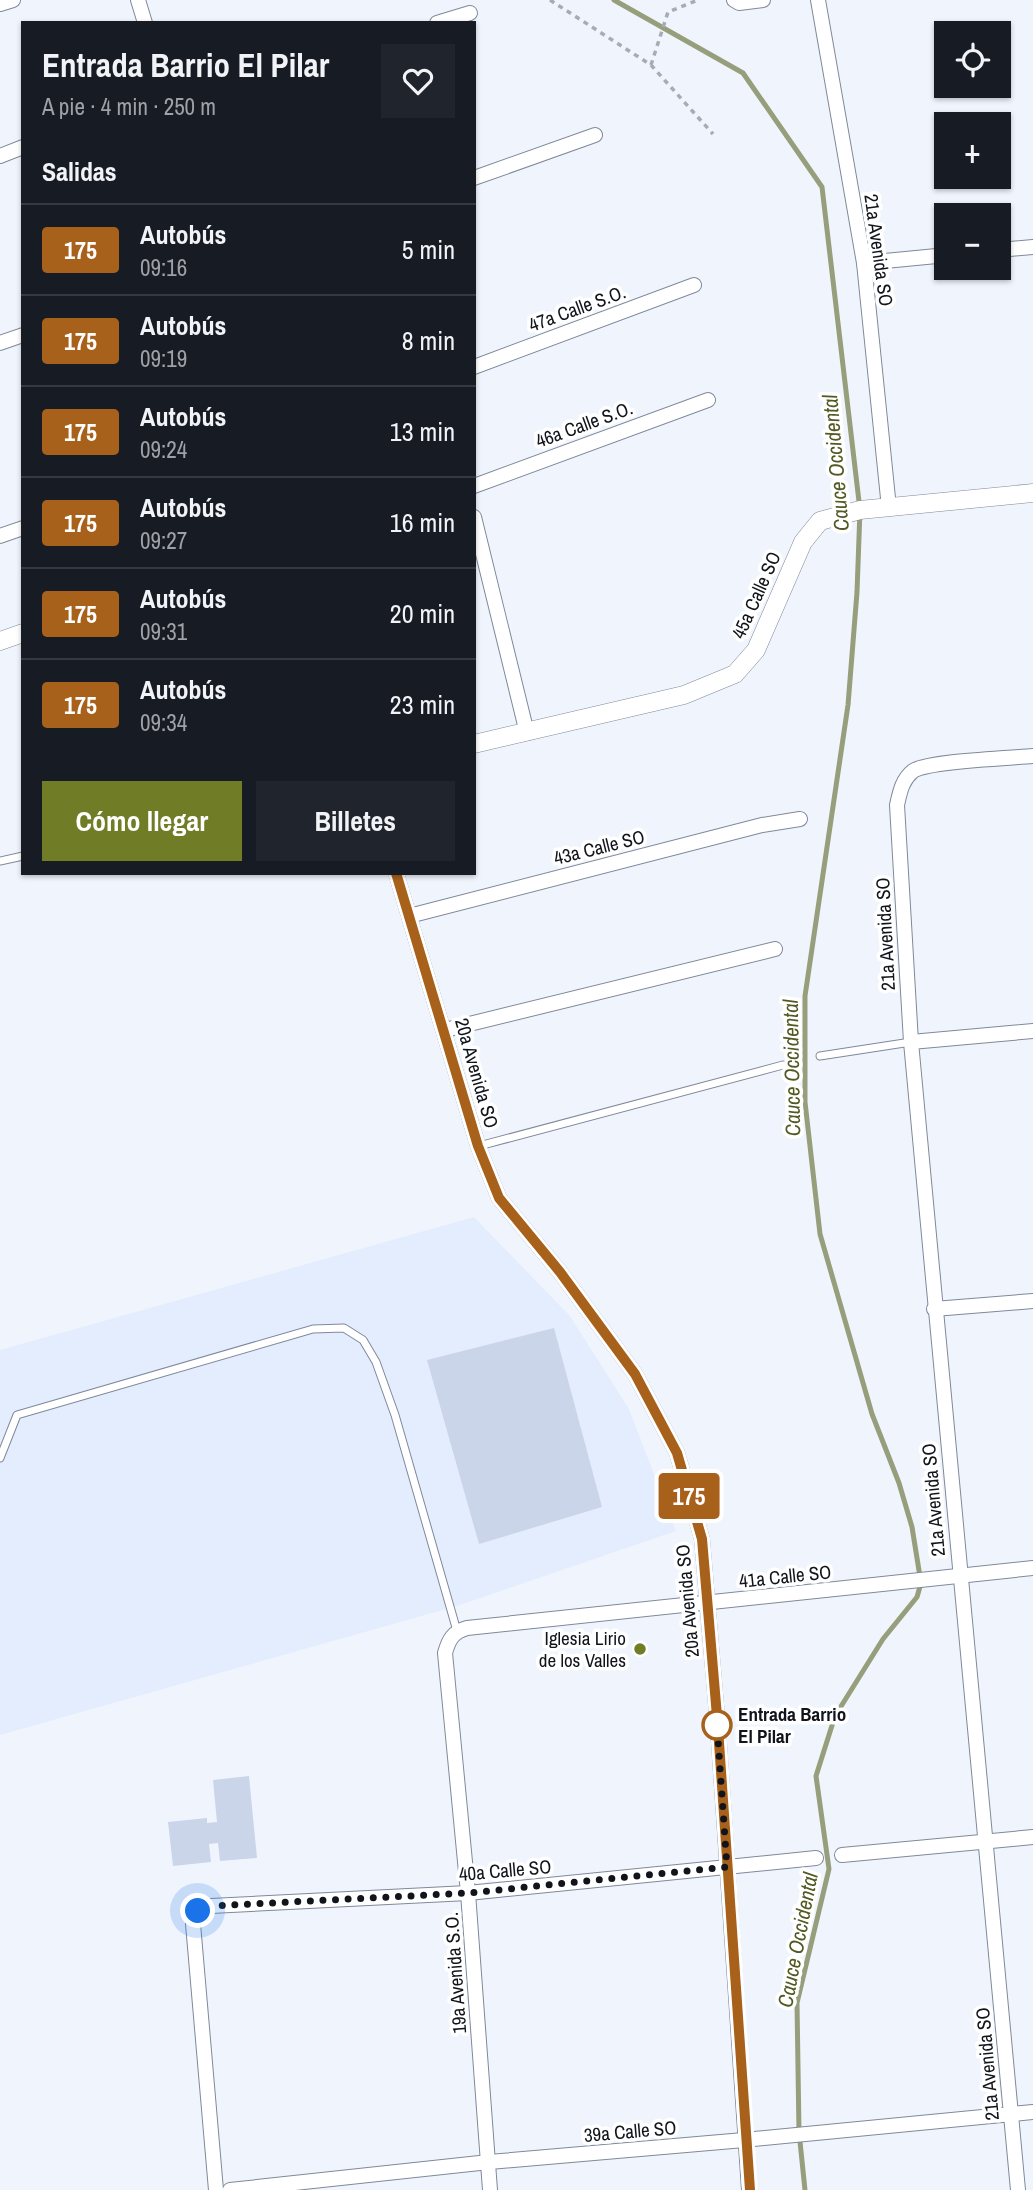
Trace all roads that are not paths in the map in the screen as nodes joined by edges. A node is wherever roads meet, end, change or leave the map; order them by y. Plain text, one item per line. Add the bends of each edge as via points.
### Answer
1 (13, 0) edge
2 (138, 0) edge
3 (763, 0) edge
4 (818, 0) edge
5 (737, 1) edge
6 (0, 4) edge
7 (470, 13) dead end
8 (144, 21) edge
9 (444, 21) edge
10 (595, 135) dead end
11 (21, 149) edge
12 (0, 156) edge
13 (476, 177) edge
14 (1033, 247) edge
15 (1011, 249) edge
16 (934, 256) edge
17 (864, 263) junction
18 (694, 285) dead end
19 (21, 336) edge
20 (0, 343) edge
21 (476, 366) edge
22 (708, 400) dead end
23 (476, 485) edge
24 (1033, 493) edge
25 (889, 508) junction
26 (476, 525) edge
27 (21, 529) edge
28 (0, 536) edge
29 (21, 634) edge
30 (0, 641) edge
31 (527, 733) junction
32 (476, 744) edge
33 (1033, 756) edge
34 (800, 819) dead end
35 (21, 857) edge
36 (0, 862) edge
37 (397, 875) edge
38 (409, 916) junction
39 (775, 949) dead end
40 (445, 1030) junction
41 (1033, 1031) edge
42 (911, 1042) junction
43 (820, 1056) dead end
44 (783, 1065) dead end
45 (478, 1146) junction
46 (1033, 1301) edge
47 (934, 1309) junction
48 (0, 1458) edge
49 (1033, 1568) edge
50 (959, 1574) junction
51 (707, 1603) junction
52 (457, 1631) junction
53 (1033, 1837) edge
54 (985, 1842) junction
55 (842, 1856) dead end
56 (816, 1858) dead end
57 (727, 1867) junction
58 (468, 1893) junction
59 (1033, 2112) edge
60 (1011, 2115) junction
61 (744, 2140) junction
62 (488, 2162) junction
63 (216, 2190) edge
64 (230, 2190) edge
65 (490, 2190) edge
66 (750, 2190) edge
67 (1017, 2190) edge

1 - 6 street
2 - 8 street
3 - 5 street
4 - 17 street, 21a Avenida SO
7 - 9 street
10 - 13 street
11 - 12 street
14 - 15 street
16 - 17 street
17 - 25 street, 21a Avenida SO
18 - 21 street, 47a Calle S.O.
19 - 20 street
22 - 23 street, 46a Calle S.O.
24 - 25 street, 45a Calle SO
25 - 31 street, 45a Calle SO via 859,510 820,521 803,542 756,650 735,674 684,695
26 - 31 street
27 - 28 street
29 - 30 street
31 - 32 street, 45a Calle SO
33 - 42 street, 21a Avenida SO via 915,769 902,783 897,805
34 - 38 street, 43a Calle SO
35 - 36 lane
37 - 38 street, 20a Avenida SO
38 - 40 street, 20a Avenida SO
39 - 40 street
40 - 45 street, 20a Avenida SO
41 - 42 street
42 - 43 lane
42 - 47 street, 21a Avenida SO
44 - 45 lane
45 - 51 street, 20a Avenida SO via 499,1198 635,1374 677,1453 702,1539
46 - 47 street
47 - 50 street, 21a Avenida SO
48 - 52 lane via 18,1415 313,1329 344,1328 363,1340 376,1362
49 - 50 street, 41a Calle SO
50 - 51 street, 41a Calle SO
50 - 54 street, 21a Avenida SO
51 - 52 street, 41a Calle SO
51 - 57 street, 20a Avenida SO
52 - 58 street, 19a Avenida S.O. via 445,1653
53 - 54 street
54 - 55 street
54 - 60 street, 21a Avenida SO
56 - 57 street, 40a Calle SO
57 - 58 street, 40a Calle SO
57 - 61 street, 20a Avenida SO
58 - 62 street, 19a Avenida S.O.
58 - 63 street, 40a Calle SO via 211,1906 198,1911 193,1924
59 - 60 street, 39a Calle SO
60 - 61 street, 39a Calle SO
60 - 67 street, 21a Avenida SO
61 - 62 street, 39a Calle SO
61 - 66 street, 20a Avenida SO
62 - 64 street, 39a Calle SO
62 - 65 street, 19a Avenida S.O.

